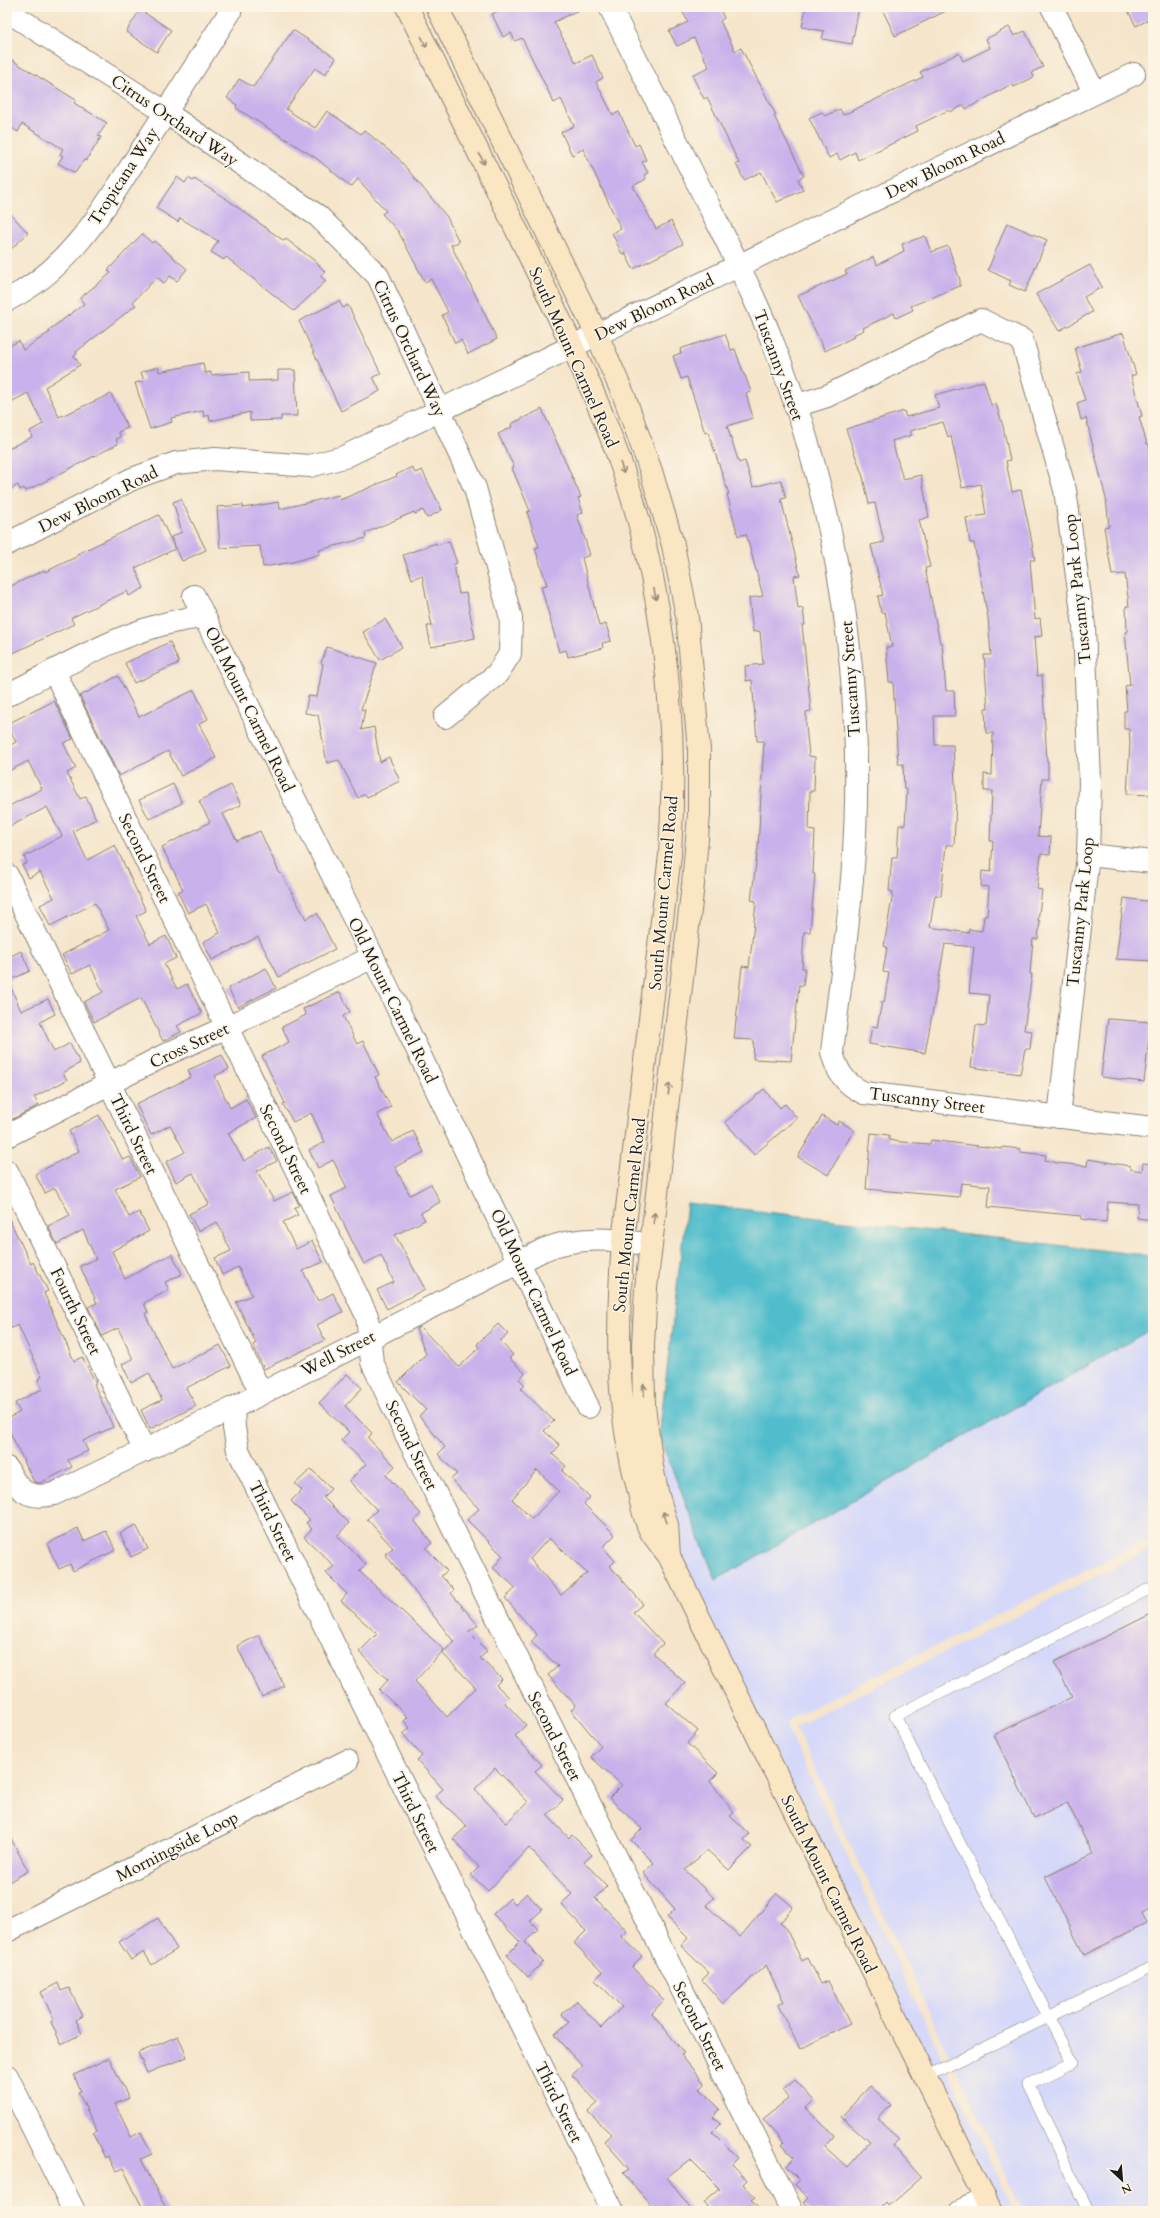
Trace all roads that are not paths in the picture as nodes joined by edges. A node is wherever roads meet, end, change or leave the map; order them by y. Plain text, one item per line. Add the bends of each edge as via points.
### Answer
1 (407, 7) edge
2 (437, 7) edge
3 (610, 7) edge
4 (1052, 7) edge
5 (7, 10) edge
6 (230, 12) dead end
7 (1134, 74) dead end
8 (1094, 92) junction
9 (165, 112) junction
10 (739, 266) junction
11 (7, 300) edge
12 (597, 335) junction
13 (574, 346) junction
14 (795, 406) junction
15 (440, 411) junction
16 (7, 544) edge
17 (194, 596) dead end
18 (204, 617) junction
19 (54, 671) junction
20 (7, 695) edge
21 (445, 716) dead end
22 (1088, 855) junction
23 (1153, 862) edge
24 (7, 875) edge
25 (373, 957) junction
26 (227, 1027) junction
27 (110, 1085) junction
28 (1059, 1117) junction
29 (1153, 1128) edge
30 (7, 1136) edge
31 (7, 1171) edge
32 (624, 1241) junction
33 (651, 1245) junction
34 (519, 1261) junction
35 (370, 1337) junction
36 (261, 1393) junction
37 (588, 1407) dead end
38 (233, 1408) junction
39 (145, 1451) junction
40 (7, 1468) edge
41 (670, 1556) junction
42 (1153, 1587) edge
43 (347, 1761) dead end
44 (7, 1931) edge
45 (1153, 1966) edge
46 (1047, 2018) junction
47 (7, 2076) edge
48 (925, 2077) junction
49 (988, 2205) edge
50 (74, 2211) edge
51 (613, 2211) edge
52 (792, 2211) edge
53 (960, 2211) edge
54 (1088, 2211) edge

1 -> 13 street, South Mount Carmel Road
2 - 12 street, South Mount Carmel Road
3 - 10 street, Tuscanny Street
4 - 8 street
5 - 9 street, Citrus Orchard Way
6 - 9 street, Tropicana Way
7 - 8 street, Dew Bloom Road
8 - 10 street, Dew Bloom Road
9 - 11 street, Tropicana Way via 95,221 60,263
9 - 15 street, Citrus Orchard Way via 318,216 378,276
10 - 12 street, Dew Bloom Road
10 - 14 street, Tuscanny Street via 772,340
12 - 13 street, Dew Bloom Road
33 -> 12 street, South Mount Carmel Road via 693,884 699,815 699,750 688,616 673,545 638,431
13 - 15 street, Dew Bloom Road
13 -> 32 street, South Mount Carmel Road via 600,408 637,517 660,623 671,727 673,776 670,855
14 - 22 street, Tuscanny Park Loop via 827,396 981,320 1022,340 1065,490 1084,626 1090,783
14 - 28 street, Tuscanny Street via 831,534 845,612 852,683 856,816 832,1052 836,1066 852,1087 864,1093
15 - 16 street, Dew Bloom Road via 344,457 310,466 215,459 176,463 132,479
15 - 21 street, Citrus Orchard Way via 475,488 511,618 510,654 497,674
17 - 18 street, Old Mount Carmel Road
18 - 19 street via 171,622 130,634
18 - 25 street, Old Mount Carmel Road
19 - 20 street
19 - 26 street, Second Street
22 - 23 street
22 - 28 street, Tuscanny Park Loop
24 - 27 street, Third Street
25 - 26 street, Cross Street
25 - 34 street, Old Mount Carmel Road
26 - 27 street, Cross Street via 169,1053
26 - 35 street, Second Street via 367,1316
27 - 30 street, Cross Street
27 - 36 street, Third Street
28 - 29 street, Tuscanny Street
31 - 39 street, Fourth Street
32 - 33 street, Well Street
32 - 34 street, Well Street via 596,1238 569,1241
32 - 41 street, South Mount Carmel Road via 618,1354 622,1411 632,1468 650,1532
41 -> 33 street, South Mount Carmel Road via 668,1525 658,1496 644,1406 644,1316
34 - 35 street, Well Street
34 - 37 street, Old Mount Carmel Road
35 - 36 street, Well Street
35 - 52 street, Second Street via 372,1362 419,1462
36 - 38 street, Well Street
38 - 39 street, Well Street
38 - 51 street, Third Street via 238,1450
39 - 40 street, Well Street via 54,1494 42,1497 21,1490
41 - 48 street, South Mount Carmel Road
42 - 46 lane via 895,1716
43 - 44 street, Morningside Loop
45 - 46 lane
46 - 48 lane
46 - 54 lane via 1072,2063 1028,2085
47 - 50 street
48 - 49 street, South Mount Carmel Road
49 - 53 street

